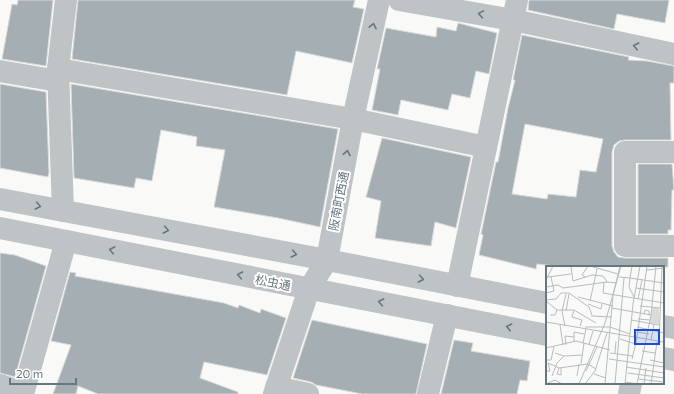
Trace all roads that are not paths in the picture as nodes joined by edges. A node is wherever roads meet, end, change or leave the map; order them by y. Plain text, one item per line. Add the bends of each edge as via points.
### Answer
1 (66, 0) edge
2 (379, 0) edge
3 (400, 0) edge
4 (515, 10) edge
5 (674, 54) edge
6 (0, 72) edge
7 (58, 75) junction
8 (354, 119) junction
9 (486, 147) junction
10 (674, 152) edge
11 (0, 199) edge
12 (63, 211) junction
13 (0, 228) edge
14 (66, 241) junction
15 (674, 246) edge
16 (327, 260) junction
17 (457, 286) junction
18 (309, 289) junction
19 (546, 303) edge
20 (447, 315) junction
21 (664, 326) edge
22 (674, 328) edge
23 (546, 335) edge
24 (664, 358) edge
25 (674, 360) edge
26 (631, 384) edge
27 (0, 385) edge
28 (275, 391) edge
29 (23, 394) edge
30 (308, 394) edge
31 (428, 394) edge
32 (629, 394) edge

1 - 7 street
8 -> 2 street, 阪南町西通
4 -> 3 street
5 -> 4 street
4 - 9 street
6 - 7 street
7 - 8 street
7 - 12 street
8 - 9 street
16 -> 8 street, 阪南町西通
9 - 17 street
10 - 15 street via 625,152 625,246
11 -> 12 street
12 -> 16 street
13 - 14 street, 松虫通
18 -> 14 street, 松虫通
14 - 29 street
16 -> 17 street
16 - 18 street, 阪南町西通
17 - 19 street
20 -> 18 street, 松虫通
18 - 28 street, 阪南町西通
23 -> 20 street, 松虫通
20 - 31 street
21 - 22 street
24 - 25 street
26 - 32 street
27 - 29 street
28 - 30 street

